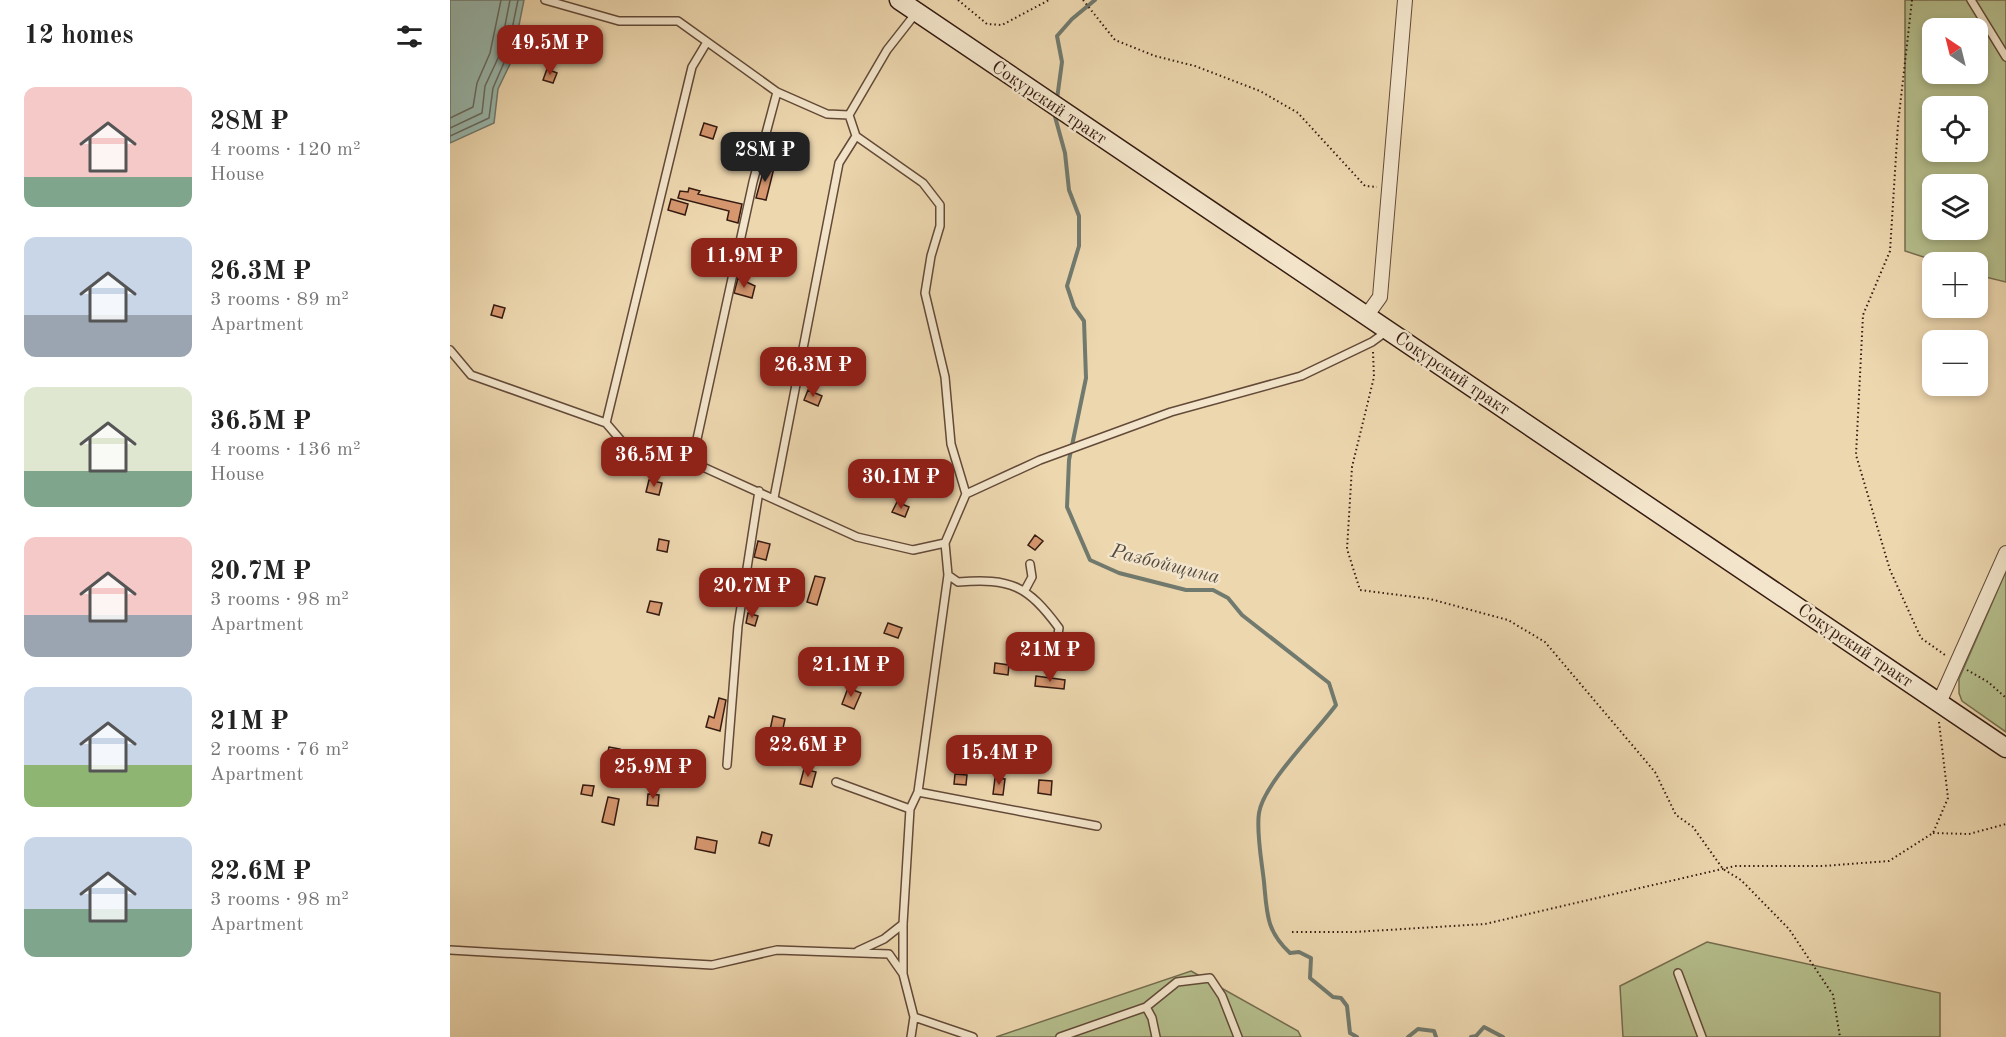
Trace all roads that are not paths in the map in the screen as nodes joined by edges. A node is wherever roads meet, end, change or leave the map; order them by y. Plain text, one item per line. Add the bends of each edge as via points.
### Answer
1 (545, 0) edge
2 (898, 0) edge
3 (1405, 0) edge
4 (1971, 0) edge
5 (917, 12) junction
6 (707, 42) junction
7 (2006, 57) edge
8 (777, 92) junction
9 (849, 115) junction
10 (856, 136) junction
11 (1367, 315) junction
12 (1388, 330) junction
13 (450, 350) edge
14 (606, 423) junction
15 (692, 462) junction
16 (759, 490) junction
17 (966, 494) junction
18 (774, 498) junction
19 (945, 543) junction
20 (2006, 553) edge
21 (1030, 564) dead end
22 (948, 575) junction
23 (1025, 590) junction
24 (1054, 659) dead end
25 (1939, 703) junction
26 (2006, 748) edge
27 (727, 765) dead end
28 (836, 782) dead end
29 (918, 792) junction
30 (910, 809) junction
31 (1097, 826) dead end
32 (903, 924) junction
33 (450, 950) edge
34 (856, 952) junction
35 (1678, 973) dead end
36 (903, 974) junction
37 (1146, 1007) junction
38 (914, 1017) junction
39 (911, 1037) edge
40 (973, 1037) edge
41 (1060, 1037) edge
42 (1156, 1037) edge
43 (1238, 1037) edge
44 (1702, 1037) edge

1 - 6 lane via 619,21 678,21
2 - 5 street, Сокурский тракт
3 - 11 street via 1380,297
4 - 7 lane
5 - 9 lane via 887,50
5 - 11 street, Сокурский тракт
6 - 8 lane
6 - 14 lane via 692,67
8 - 9 lane via 827,114
8 - 15 lane via 753,182
9 - 10 lane
10 - 17 lane via 923,183 940,205 940,226 925,293 945,377 951,444
10 - 18 lane via 839,163
11 - 12 street, Сокурский тракт
12 - 17 lane via 1372,342 1301,376 1172,412 1040,460
12 - 25 street, Сокурский тракт
13 - 14 lane via 471,375
14 - 15 lane via 624,444
15 - 16 lane
16 - 18 lane
16 - 27 lane via 738,626
17 - 19 lane
18 - 19 lane via 857,537 913,549
19 - 22 lane
20 - 25 street
21 - 23 lane via 1032,577
22 - 23 lane via 958,582 994,579
22 - 29 lane
23 - 24 lane via 1059,628
25 - 26 street, Сокурский тракт
28 - 30 lane
29 - 30 lane
29 - 31 lane
30 - 32 lane
32 - 34 lane via 884,939
32 - 36 lane
33 - 34 lane via 712,965 777,950
34 - 36 lane via 889,954
35 - 44 lane
36 - 38 lane
37 - 41 lane
37 - 42 lane
37 - 43 lane via 1177,982 1210,978
38 - 39 lane
38 - 40 lane

